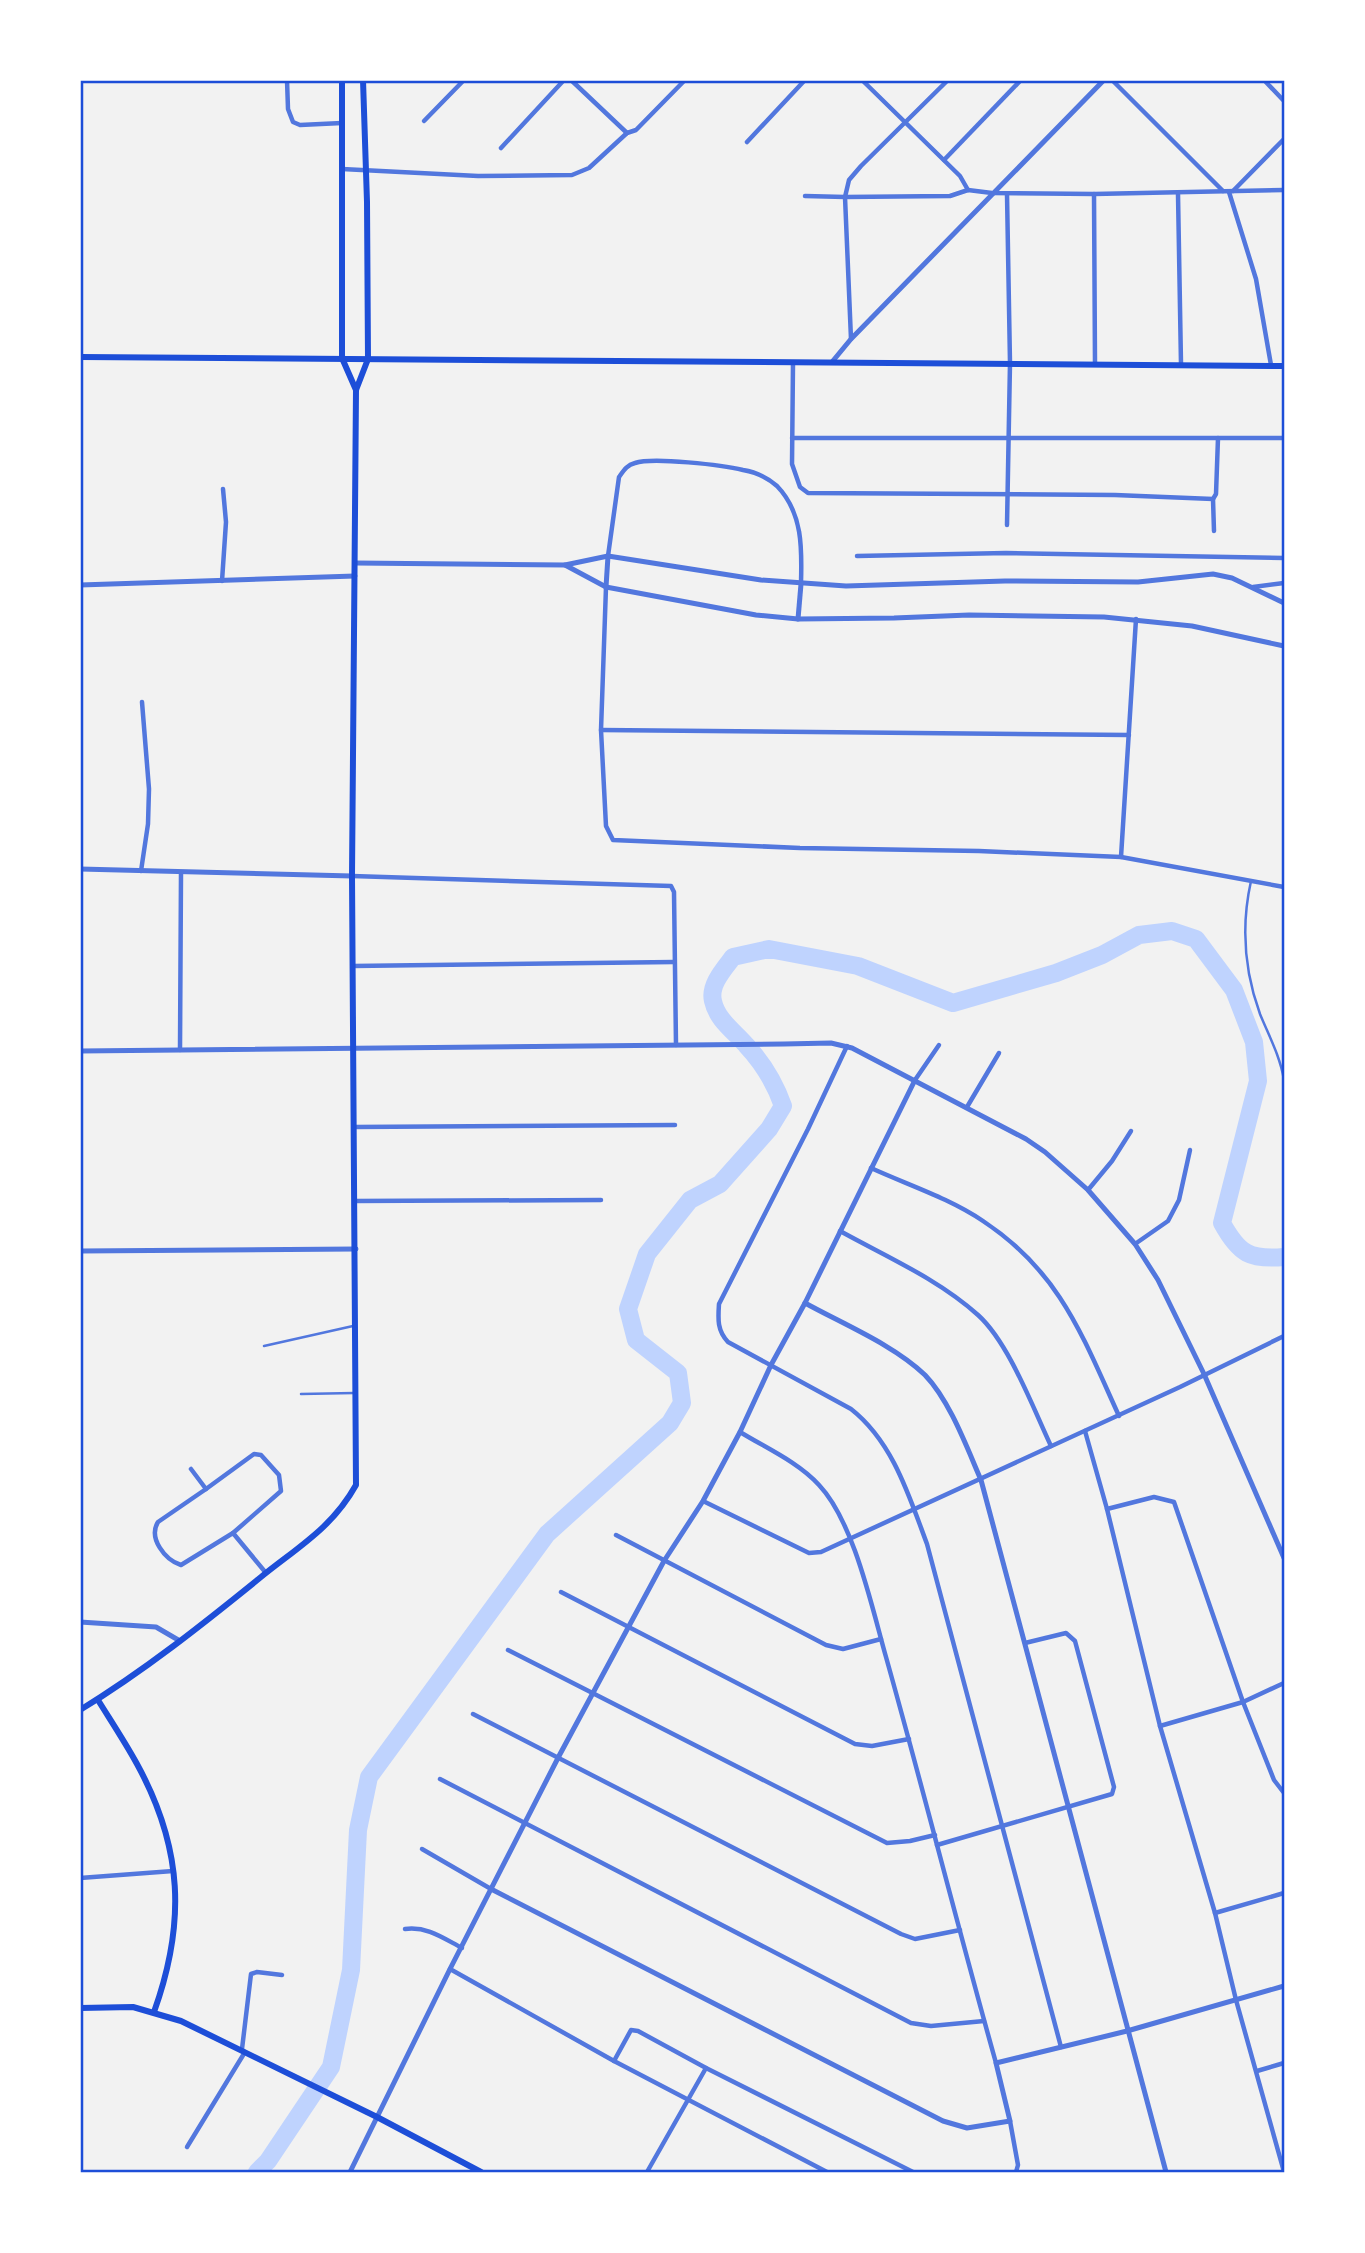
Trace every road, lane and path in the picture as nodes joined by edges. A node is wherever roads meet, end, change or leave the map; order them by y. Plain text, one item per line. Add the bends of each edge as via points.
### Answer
1 (287, 80) edge
2 (342, 80) edge
3 (363, 80) edge
4 (464, 80) edge
5 (564, 80) edge
6 (571, 80) edge
7 (685, 80) edge
8 (805, 80) edge
9 (862, 80) edge
10 (948, 80) edge
11 (1021, 80) edge
12 (1104, 80) edge
13 (1112, 80) edge
14 (1264, 80) edge
15 (1284, 101) edge
16 (424, 121) dead end
17 (907, 122) junction
18 (342, 123) junction
19 (627, 133) junction
20 (1284, 139) edge
21 (747, 142) dead end
22 (501, 148) dead end
23 (944, 160) junction
24 (342, 169) junction
25 (366, 170) junction
26 (968, 190) junction
27 (1284, 191) edge
28 (1228, 192) junction
29 (992, 194) junction
30 (1007, 194) junction
31 (1094, 194) junction
32 (1178, 194) junction
33 (805, 196) dead end
34 (845, 197) junction
35 (851, 339) junction
36 (80, 357) edge
37 (342, 358) junction
38 (368, 359) junction
39 (793, 362) junction
40 (832, 362) junction
41 (1010, 363) junction
42 (1095, 363) junction
43 (1181, 364) junction
44 (1271, 365) junction
45 (1284, 366) edge
46 (356, 390) junction
47 (1009, 437) junction
48 (792, 438) junction
49 (1219, 438) junction
50 (1284, 438) edge
51 (223, 489) dead end
52 (1008, 495) junction
53 (1213, 499) junction
54 (1007, 525) dead end
55 (1214, 531) dead end
56 (608, 556) junction
57 (857, 556) dead end
58 (1284, 558) edge
59 (355, 563) junction
60 (565, 565) junction
61 (355, 576) junction
62 (222, 582) junction
63 (1284, 583) edge
64 (801, 584) junction
65 (80, 585) edge
66 (606, 587) junction
67 (1253, 587) junction
68 (1284, 603) edge
69 (798, 619) junction
70 (1136, 620) junction
71 (1284, 646) edge
72 (142, 702) dead end
73 (601, 730) junction
74 (1129, 735) junction
75 (1121, 858) junction
76 (80, 869) edge
77 (141, 871) junction
78 (181, 873) junction
79 (352, 876) junction
80 (1251, 881) junction
81 (1284, 887) edge
82 (674, 962) junction
83 (353, 966) junction
84 (676, 1045) junction
85 (939, 1045) dead end
86 (847, 1046) junction
87 (352, 1049) junction
88 (180, 1050) junction
89 (80, 1051) edge
90 (999, 1053) dead end
91 (915, 1080) junction
92 (1284, 1080) edge
93 (967, 1107) junction
94 (675, 1125) dead end
95 (354, 1128) junction
96 (1284, 1129) edge
97 (1131, 1131) dead end
98 (1284, 1134) edge
99 (1190, 1150) dead end
100 (871, 1168) junction
101 (1088, 1190) junction
102 (355, 1200) junction
103 (601, 1200) dead end
104 (839, 1231) junction
105 (1135, 1244) junction
106 (356, 1249) junction
107 (80, 1251) edge
108 (805, 1303) junction
109 (356, 1325) junction
110 (1284, 1336) edge
111 (264, 1346) dead end
112 (771, 1366) junction
113 (1204, 1374) junction
114 (356, 1392) junction
115 (301, 1394) dead end
116 (1119, 1416) junction
117 (1085, 1431) junction
118 (740, 1432) junction
119 (1051, 1446) junction
120 (191, 1469) dead end
121 (981, 1480) junction
122 (206, 1489) junction
123 (703, 1501) junction
124 (1107, 1509) junction
125 (915, 1510) junction
126 (233, 1533) junction
127 (616, 1535) dead end
128 (850, 1539) junction
129 (1284, 1558) edge
130 (664, 1561) junction
131 (266, 1573) junction
132 (561, 1592) dead end
133 (80, 1622) edge
134 (629, 1627) junction
135 (881, 1639) junction
136 (180, 1641) junction
137 (1026, 1643) junction
138 (508, 1650) dead end
139 (1284, 1683) edge
140 (594, 1692) junction
141 (97, 1700) junction
142 (1243, 1702) junction
143 (80, 1710) edge
144 (473, 1714) dead end
145 (1160, 1726) junction
146 (909, 1739) junction
147 (559, 1756) junction
148 (440, 1779) dead end
149 (1284, 1793) edge
150 (1069, 1808) junction
151 (526, 1824) junction
152 (1002, 1828) junction
153 (935, 1835) junction
154 (937, 1845) junction
155 (422, 1849) dead end
156 (173, 1871) junction
157 (80, 1878) edge
158 (491, 1889) junction
159 (1284, 1893) edge
160 (1215, 1913) junction
161 (405, 1929) dead end
162 (960, 1930) junction
163 (463, 1948) junction
164 (450, 1969) junction
165 (282, 1975) dead end
166 (1284, 1986) edge
167 (1236, 2000) junction
168 (80, 2008) edge
169 (154, 2012) junction
170 (984, 2021) junction
171 (1127, 2031) junction
172 (1061, 2046) junction
173 (244, 2050) junction
174 (614, 2061) junction
175 (996, 2063) junction
176 (1284, 2063) edge
177 (706, 2068) junction
178 (1257, 2071) junction
179 (688, 2098) junction
180 (377, 2117) junction
181 (1010, 2121) junction
182 (187, 2147) dead end
183 (350, 2172) edge
184 (481, 2172) edge
185 (647, 2172) edge
186 (827, 2172) edge
187 (913, 2172) edge
188 (1016, 2172) edge
189 (1166, 2172) edge
190 (1284, 2172) edge

1 - 18 street via 293,122
2 - 18 main road
3 - 25 main road
4 - 16 street
5 - 22 street
6 - 19 street
7 - 19 street via 636,130
8 - 21 street
9 - 17 street
10 - 17 street
11 - 23 street
12 - 29 street
13 - 28 street
14 - 15 street
17 - 23 street
17 - 34 street via 849,180
18 - 24 main road
19 - 25 street via 589,168 572,175
20 - 28 street
23 - 26 street
24 - 25 street
24 - 37 main road
25 - 38 main road
26 - 29 street
26 - 34 street via 950,196
27 - 28 street
28 - 32 street
28 - 44 street via 1256,279
29 - 30 street
29 - 35 street
30 - 31 street
30 - 41 street
31 - 32 street
31 - 42 street
32 - 43 street
33 - 34 street
34 - 35 street
35 - 40 street
36 - 37 main road
37 - 38 main road
37 - 46 main road
38 - 39 main road
38 - 46 main road
39 - 40 main road
39 - 48 street
40 - 41 main road
41 - 42 main road
41 - 47 street
42 - 43 main road
43 - 44 main road
44 - 45 main road
46 - 59 main road
47 - 48 street
47 - 49 street
47 - 52 street
48 - 52 street via 794,475 808,494
49 - 50 street
49 - 53 street
51 - 62 street
52 - 53 street
52 - 54 street
53 - 55 street
56 - 60 street
56 - 64 street
56 - 64 street via 625,468 643,461 731,467 767,478 788,500 801,541
56 - 66 street
57 - 58 street via 1006,553
59 - 60 street
59 - 61 main road
60 - 66 street
61 - 62 street
61 - 79 main road
62 - 65 street
63 - 67 street
64 - 67 street via 1109,583 1213,574
64 - 69 street
66 - 69 street
66 - 73 street
67 - 68 street
69 - 70 street via 1011,615
70 - 71 street via 1192,626
70 - 74 street
72 - 77 street via 149,789
73 - 74 street
73 - 75 street via 606,826 610,836 619,841
74 - 75 street
75 - 80 street
76 - 77 street
77 - 78 street
78 - 79 street
78 - 88 street
79 - 82 street via 671,886
79 - 83 main road
80 - 81 street
80 - 92 lane via 1244,943 1248,975
82 - 83 street
82 - 84 street
83 - 87 main road
84 - 86 street via 819,1042
84 - 87 street
85 - 91 street
86 - 91 street
86 - 112 street via 719,1304 721,1334
87 - 88 street
87 - 95 main road
88 - 89 street
90 - 93 street
91 - 93 street
91 - 100 street
93 - 101 street via 1045,1152
94 - 95 street
95 - 102 main road
96 - 98 lane
97 - 101 street
99 - 105 street via 1179,1200 1168,1221
100 - 104 street
100 - 116 street via 983,1221 1024,1254 1054,1286 1076,1322
101 - 105 street
102 - 103 street
102 - 106 main road
104 - 108 street
104 - 119 street via 939,1285 980,1317 1009,1357
105 - 113 street
106 - 107 street
106 - 109 main road
108 - 112 street
108 - 121 street via 880,1344 927,1377
109 - 111 lane
109 - 114 main road
110 - 113 street
112 - 118 street
112 - 125 street via 866,1421
113 - 116 street
113 - 129 street
114 - 115 lane
114 - 131 main road via 356,1485 334,1519
116 - 117 street
117 - 119 street
117 - 124 street
118 - 123 street
118 - 128 street via 820,1485
119 - 121 street
120 - 122 street
121 - 125 street
121 - 137 street
122 - 126 street via 254,1454 261,1455 279,1475 281,1491 276,1498
122 - 126 street via 158,1522 153,1537 181,1566
123 - 128 street via 809,1553
123 - 130 street
124 - 142 street via 1154,1497 1174,1502
124 - 145 street
125 - 128 street
125 - 152 street
126 - 131 street
127 - 130 street
128 - 135 street
130 - 134 street
130 - 135 street via 826,1645 843,1649
131 - 136 main road
132 - 134 street
133 - 136 street via 156,1627
134 - 140 street
134 - 146 street via 855,1744 872,1746
135 - 146 street
136 - 141 main road
137 - 150 street
137 - 150 street via 1066,1633 1076,1641 1114,1787 1107,1797
138 - 140 street
139 - 142 street
140 - 147 street
140 - 153 street via 887,1843
141 - 143 main road
141 - 156 main road via 138,1764 158,1808
142 - 145 street
142 - 149 street via 1274,1780
144 - 147 street
145 - 160 street
146 - 153 street
147 - 151 street
147 - 162 street via 901,1934 915,1939
148 - 151 street
150 - 152 street
150 - 171 street
151 - 158 street
151 - 170 street via 911,2023 931,2026
152 - 154 street
152 - 172 street
153 - 154 street
154 - 162 street
155 - 158 street
156 - 157 street
156 - 169 main road via 174,1947
158 - 163 street
158 - 181 street via 943,2121 967,2128
159 - 160 street
160 - 167 street
161 - 163 street via 429,1930
162 - 170 street
163 - 164 street
164 - 174 street
164 - 180 street
165 - 173 street via 251,1974
166 - 167 street
167 - 171 street
167 - 178 street
168 - 169 main road via 133,2007
169 - 173 main road
170 - 175 street
171 - 172 street
171 - 189 street
172 - 175 street
173 - 180 main road
173 - 182 street
174 - 177 street via 631,2031 638,2031
174 - 179 street
175 - 181 street
176 - 178 street
177 - 179 street
177 - 187 street
178 - 190 street
179 - 185 street
179 - 186 street
180 - 183 street
180 - 184 main road
181 - 188 street

